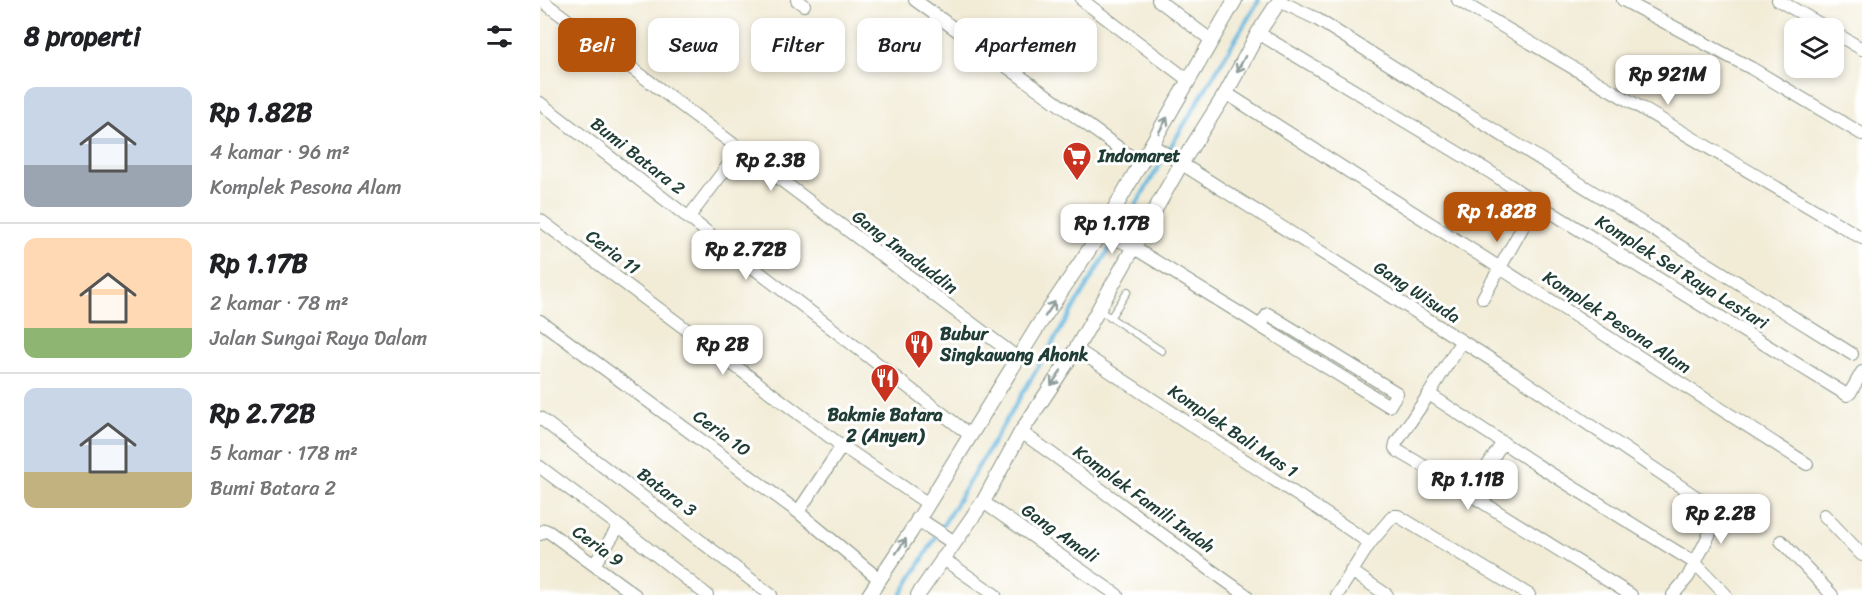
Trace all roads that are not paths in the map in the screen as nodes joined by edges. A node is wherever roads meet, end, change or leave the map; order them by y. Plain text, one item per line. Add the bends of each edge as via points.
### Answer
1 (542, 0) edge
2 (915, 0) edge
3 (1082, 0) edge
4 (1158, 0) edge
5 (1235, 0) edge
6 (1280, 0) edge
7 (1458, 0) edge
8 (1623, 0) edge
9 (1778, 0) edge
10 (1810, 18) edge
11 (1258, 33) junction
12 (1844, 38) edge
13 (1211, 40) junction
14 (1862, 49) edge
15 (1188, 80) junction
16 (1226, 93) junction
17 (540, 103) edge
18 (1862, 134) edge
19 (1153, 146) junction
20 (741, 150) junction
21 (1141, 164) junction
22 (1180, 164) junction
23 (1536, 203) junction
24 (688, 218) junction
25 (540, 220) edge
26 (1105, 234) junction
27 (1862, 237) edge
28 (1132, 248) junction
29 (1500, 267) junction
30 (1119, 284) dead end
31 (1128, 291) dead end
32 (1483, 298) dead end
33 (1103, 313) junction
34 (540, 321) edge
35 (1260, 326) junction
36 (1461, 342) junction
37 (1076, 349) junction
38 (1162, 351) dead end
39 (1852, 354) dead end
40 (1018, 358) junction
41 (1862, 372) edge
42 (1429, 394) junction
43 (540, 418) edge
44 (1021, 432) junction
45 (970, 435) junction
46 (1503, 442) junction
47 (843, 446) junction
48 (1807, 464) dead end
49 (540, 467) edge
50 (1469, 494) junction
51 (983, 502) junction
52 (927, 503) junction
53 (798, 512) junction
54 (1824, 515) dead end
55 (923, 522) junction
56 (619, 526) junction
57 (540, 534) edge
58 (950, 540) junction
59 (1781, 541) dead end
60 (1370, 543) junction
61 (1862, 555) edge
62 (942, 558) junction
63 (1695, 563) junction
64 (594, 565) junction
65 (1351, 571) junction
66 (879, 579) junction
67 (635, 595) edge
68 (707, 595) edge
69 (771, 595) edge
70 (869, 595) edge
71 (918, 595) edge
72 (995, 595) edge
73 (1117, 595) edge
74 (1246, 595) edge
75 (1337, 595) edge
76 (1387, 595) edge
77 (1529, 595) edge
78 (1631, 595) edge
79 (1673, 595) edge
80 (1726, 595) edge
81 (1832, 595) edge

1 - 20 street, Gang Imaduddin
2 - 21 street
3 - 15 street
4 - 13 street
5 - 13 street
6 - 11 street
6 - 39 street via 1315,18
7 - 27 street
8 - 18 street via 1751,68
9 - 10 street
11 -> 16 street
11 - 23 street, Komplek Sei Raya Lestari
12 - 14 street
13 - 15 street
19 -> 15 street
16 - 22 street
16 - 29 street, Komplek Pesona Alam
17 - 24 street, Bumi Batara 2
19 - 21 street
19 - 22 street, Gang Wisuda
20 - 24 street
20 - 40 street, Gang Imaduddin
21 - 26 street
22 - 28 street
22 - 36 street, Gang Wisuda
23 - 29 street
23 - 41 street, Komplek Sei Raya Lestari via 1847,395
24 - 45 street, Bumi Batara 2
25 - 47 street, Ceria 11
26 - 28 street
40 -> 26 street
28 - 33 street
28 - 35 street
29 - 32 street
29 - 48 street, Komplek Pesona Alam
30 - 33 lane
31 - 33 lane
33 - 37 street
33 - 38 lane
34 - 53 street, Ceria 10
35 - 35 street via 1268,314 1397,393 1389,406
36 - 42 street, Gang Wisuda
36 - 63 street via 1720,513
37 -> 44 street
37 - 60 street, Komplek Bali Mas 1
40 - 45 street
42 - 46 street
42 - 50 street, Gang Wisuda via 1395,448
43 - 69 street, Batara 3
44 - 51 street
44 - 74 street, Komplek Famili Indah
45 - 52 street
46 - 50 street
46 - 63 street
47 - 52 street, Ceria 11
47 - 53 street
49 - 56 street
50 - 78 street
51 - 58 street
51 - 73 street, Gang Amali
52 - 55 street
53 - 66 street, Ceria 10
54 - 61 street
55 - 58 street
66 -> 55 street
56 - 64 street
56 - 68 street
57 - 64 street, Ceria 9 via 549,532
58 - 62 street
59 - 81 street
60 - 65 street
60 - 77 street via 1393,516
62 - 71 street
62 - 72 street
63 - 79 street
63 - 80 street
64 - 67 street, Ceria 9
65 - 75 street
65 - 76 street
66 - 70 street

